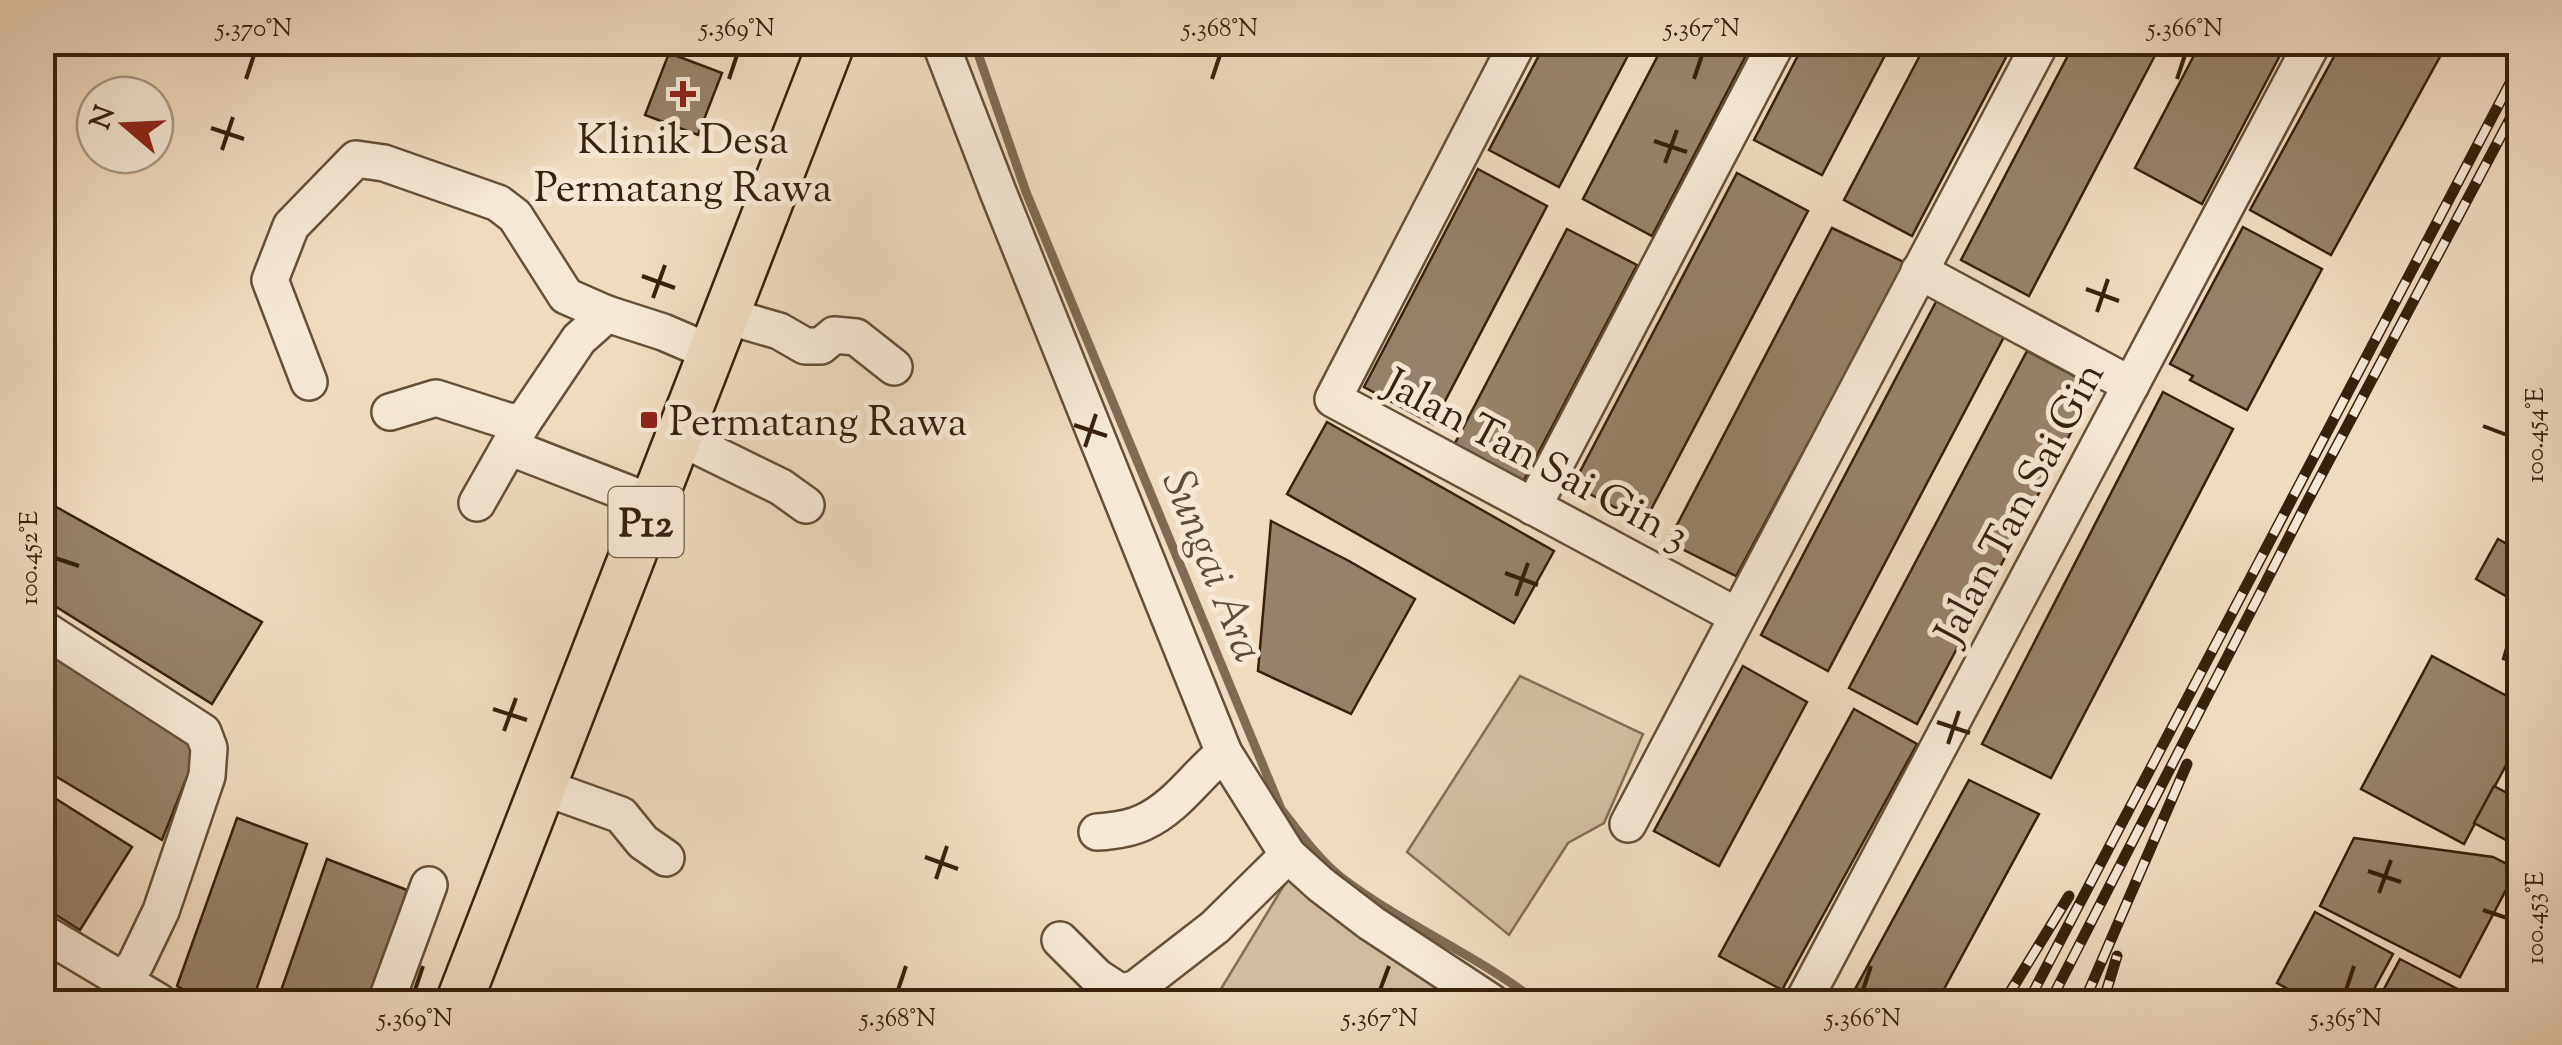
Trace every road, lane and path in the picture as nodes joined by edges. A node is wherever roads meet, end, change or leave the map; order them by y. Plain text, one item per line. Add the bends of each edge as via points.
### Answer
1 (832, 42) edge
2 (940, 42) edge
3 (1518, 42) edge
4 (1777, 42) edge
5 (2041, 42) edge
6 (2312, 42) edge
7 (1919, 271) junction
8 (607, 314) junction
9 (719, 334) junction
10 (894, 367) dead end
11 (309, 382) dead end
12 (2131, 385) junction
13 (390, 412) dead end
14 (516, 435) junction
15 (679, 437) junction
16 (654, 502) junction
17 (477, 503) dead end
18 (806, 505) dead end
19 (1533, 506) junction
20 (1737, 616) junction
21 (42, 628) edge
22 (1224, 753) junction
23 (542, 786) junction
24 (1628, 824) dead end
25 (1097, 832) dead end
26 (1288, 854) junction
27 (666, 858) dead end
28 (429, 885) dead end
29 (42, 932) edge
30 (1060, 940) dead end
31 (108, 973) junction
32 (1120, 997) edge
33 (159, 1002) edge
34 (386, 1002) edge
35 (459, 1002) edge
36 (1491, 1002) edge
37 (1803, 1002) edge

1 - 9 main road, P12
2 - 22 street
3 - 19 street, Jalan Tan Sai Gin 3 via 1333,400
4 - 19 street
5 - 7 street
6 - 12 street, Jalan Tan Sai Gin
7 - 12 street
7 - 20 street
8 - 9 street via 664,332
8 - 11 street via 566,296 514,216 498,203 356,159 291,226 270,280
8 - 14 street via 580,339
9 - 10 street via 779,331 805,346 821,346 834,335 856,337
9 - 15 main road, P12
12 - 37 street, Jalan Tan Sai Gin
13 - 14 street via 436,398 508,421
14 - 16 street
14 - 17 street
15 - 16 main road, P12
15 - 18 street
16 - 23 main road, P12
19 - 20 street, Jalan Tan Sai Gin 3
20 - 24 street
21 - 31 street via 203,732 210,748 207,776 161,911 136,963
22 - 25 street via 1145,822
22 - 26 street
23 - 27 street via 621,815
23 - 35 main road, P12
26 - 32 street via 1215,927
26 - 36 street via 1371,923
28 - 34 street
29 - 31 street
30 - 32 street
31 - 33 street

